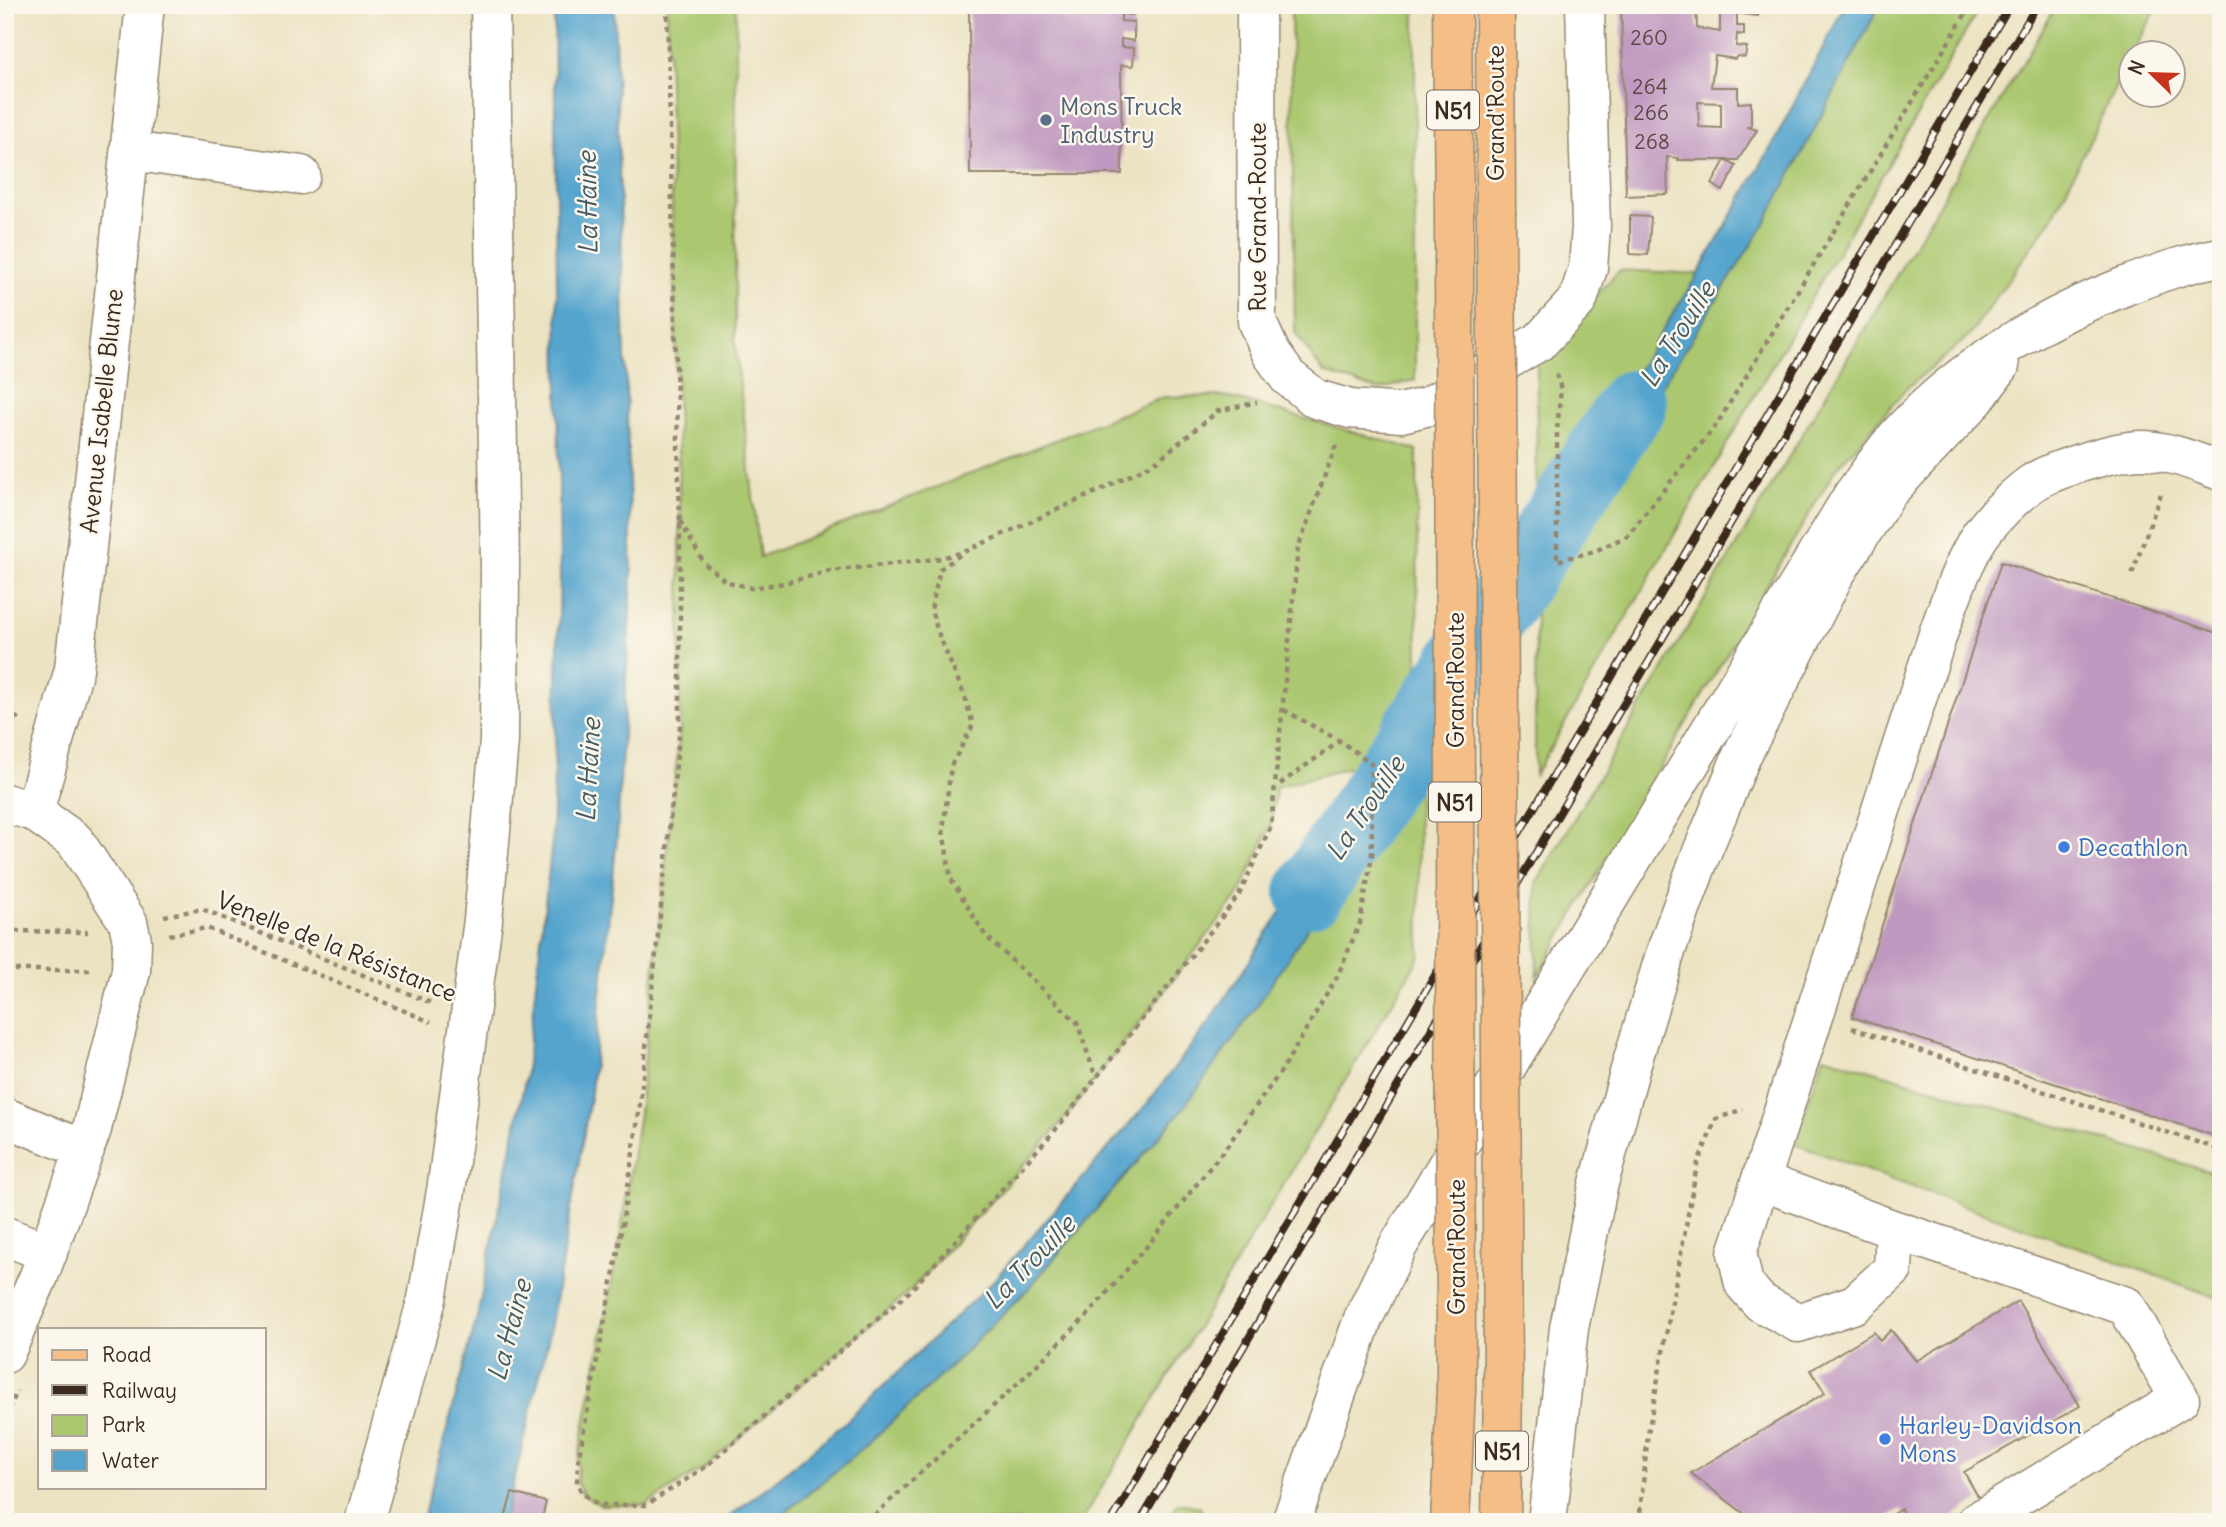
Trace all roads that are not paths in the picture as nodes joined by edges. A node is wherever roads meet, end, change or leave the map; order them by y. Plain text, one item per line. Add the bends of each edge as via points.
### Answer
1 (145, 5) edge
2 (490, 5) edge
3 (1256, 5) edge
4 (1452, 5) edge
5 (1495, 5) edge
6 (1585, 5) edge
7 (130, 151) junction
8 (301, 175) dead end
9 (2221, 257) edge
10 (2024, 333) junction
11 (2221, 471) edge
12 (20, 807) edge
13 (5, 1117) edge
14 (85, 1150) junction
15 (1760, 1181) junction
16 (1895, 1230) junction
17 (5, 1236) edge
18 (48, 1253) junction
19 (5, 1354) edge
20 (364, 1522) edge
21 (1291, 1522) edge
22 (1450, 1522) edge
23 (1501, 1522) edge
24 (1547, 1522) edge
25 (1976, 1522) edge

1 - 7 street, Avenue Isabelle Blume
2 - 20 street via 499,741 483,920 446,1191 427,1299
3 - 6 street, Rue Grand-Route via 1257,322 1288,377 1316,399 1350,409 1401,413 1429,406 1540,341 1578,300 1588,268 1591,227
4 - 22 main road, Grand'Route / N51, bridge via 1456,1389
5 - 23 main road, Grand'Route / N51, bridge
7 - 8 street
7 - 12 street, Avenue Isabelle Blume via 74,669
9 - 10 street via 2152,276 2080,304
10 - 21 street via 1937,397 1888,447 1852,496 1398,1246 1363,1319
10 - 24 street via 1975,400 1888,492 1834,576 1742,755 1700,857 1667,948 1598,1187 1569,1328
11 - 15 street via 2175,454 2141,450 2102,456 2033,482 1978,540 1939,631
12 - 14 street, Avenue Isabelle Blume via 75,841 146,926 132,941 131,971
13 - 14 street
14 - 18 street, Avenue Isabelle Blume
15 - 16 street
15 - 16 street via 1737,1253 1744,1284 1760,1302 1798,1323 1854,1304 1893,1269
16 - 25 street via 2126,1306 2180,1399
17 - 18 street
18 - 19 street, Avenue Isabelle Blume

